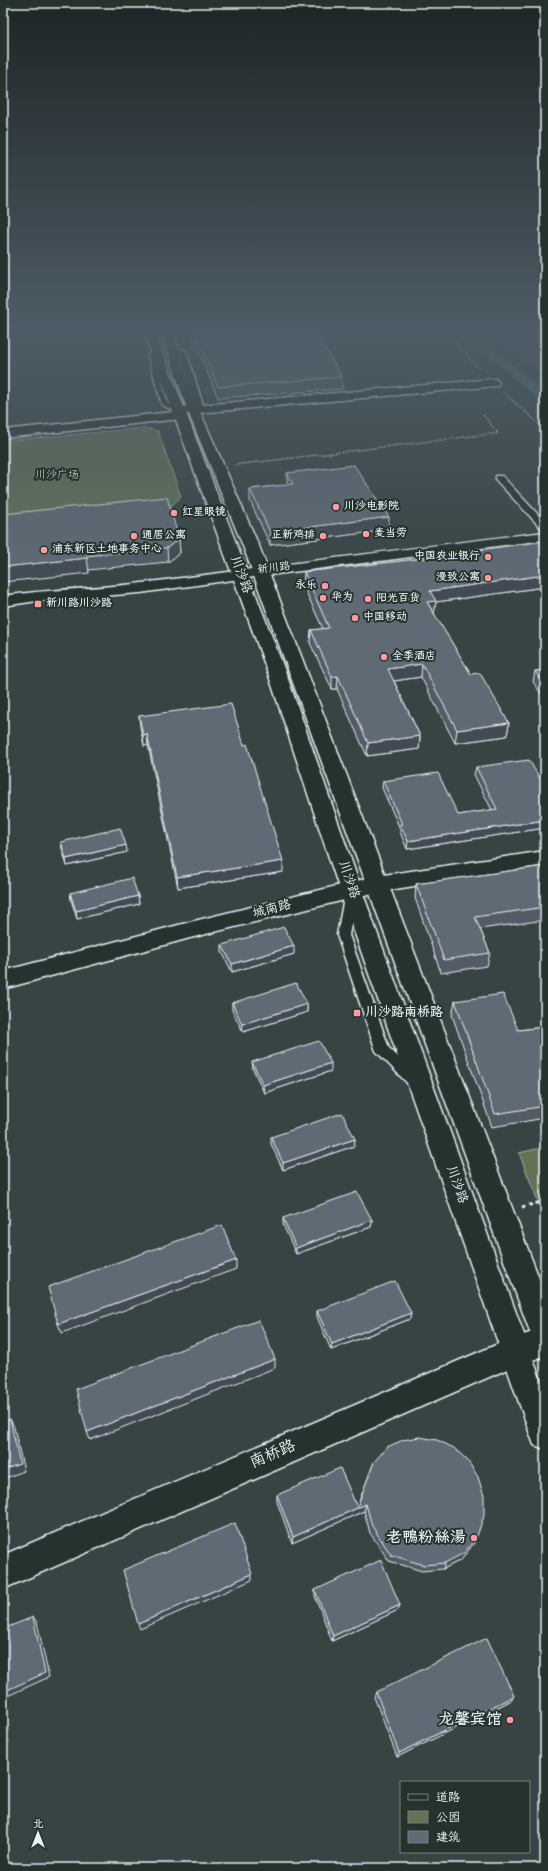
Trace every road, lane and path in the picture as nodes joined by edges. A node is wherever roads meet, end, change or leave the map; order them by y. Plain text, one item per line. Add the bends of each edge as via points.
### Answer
1 (169, 414) edge
2 (180, 414) edge
3 (195, 414) edge
4 (483, 415) dead end
5 (3, 434) edge
6 (218, 467) junction
7 (499, 478) dead end
8 (545, 527) edge
9 (545, 536) edge
10 (261, 571) junction
11 (239, 574) junction
12 (3, 601) edge
13 (545, 858) edge
14 (377, 884) junction
15 (351, 891) junction
16 (3, 980) edge
17 (545, 1332) edge
18 (545, 1342) edge
19 (515, 1351) junction
20 (545, 1434) edge
21 (3, 1572) edge

1 - 5 main road
2 - 11 main road, 川沙路
3 - 6 main road, 川沙路
4 - 6 path via 498,434
6 - 10 main road, 川沙路
7 - 8 lane
9 - 10 main road, 新川路
10 - 11 main road, 新川路
10 - 14 main road, 川沙路
11 - 12 main road, 新川路 via 140,588
11 - 15 main road, 川沙路 via 278,676
13 - 14 main road, 城南路
14 - 15 main road, 城南路
14 - 17 main road, 川沙路
15 - 16 main road, 城南路 via 190,930
15 - 19 main road, 川沙路
18 - 19 main road, 南桥路
19 - 20 main road, 川沙路
19 - 21 main road, 南桥路

